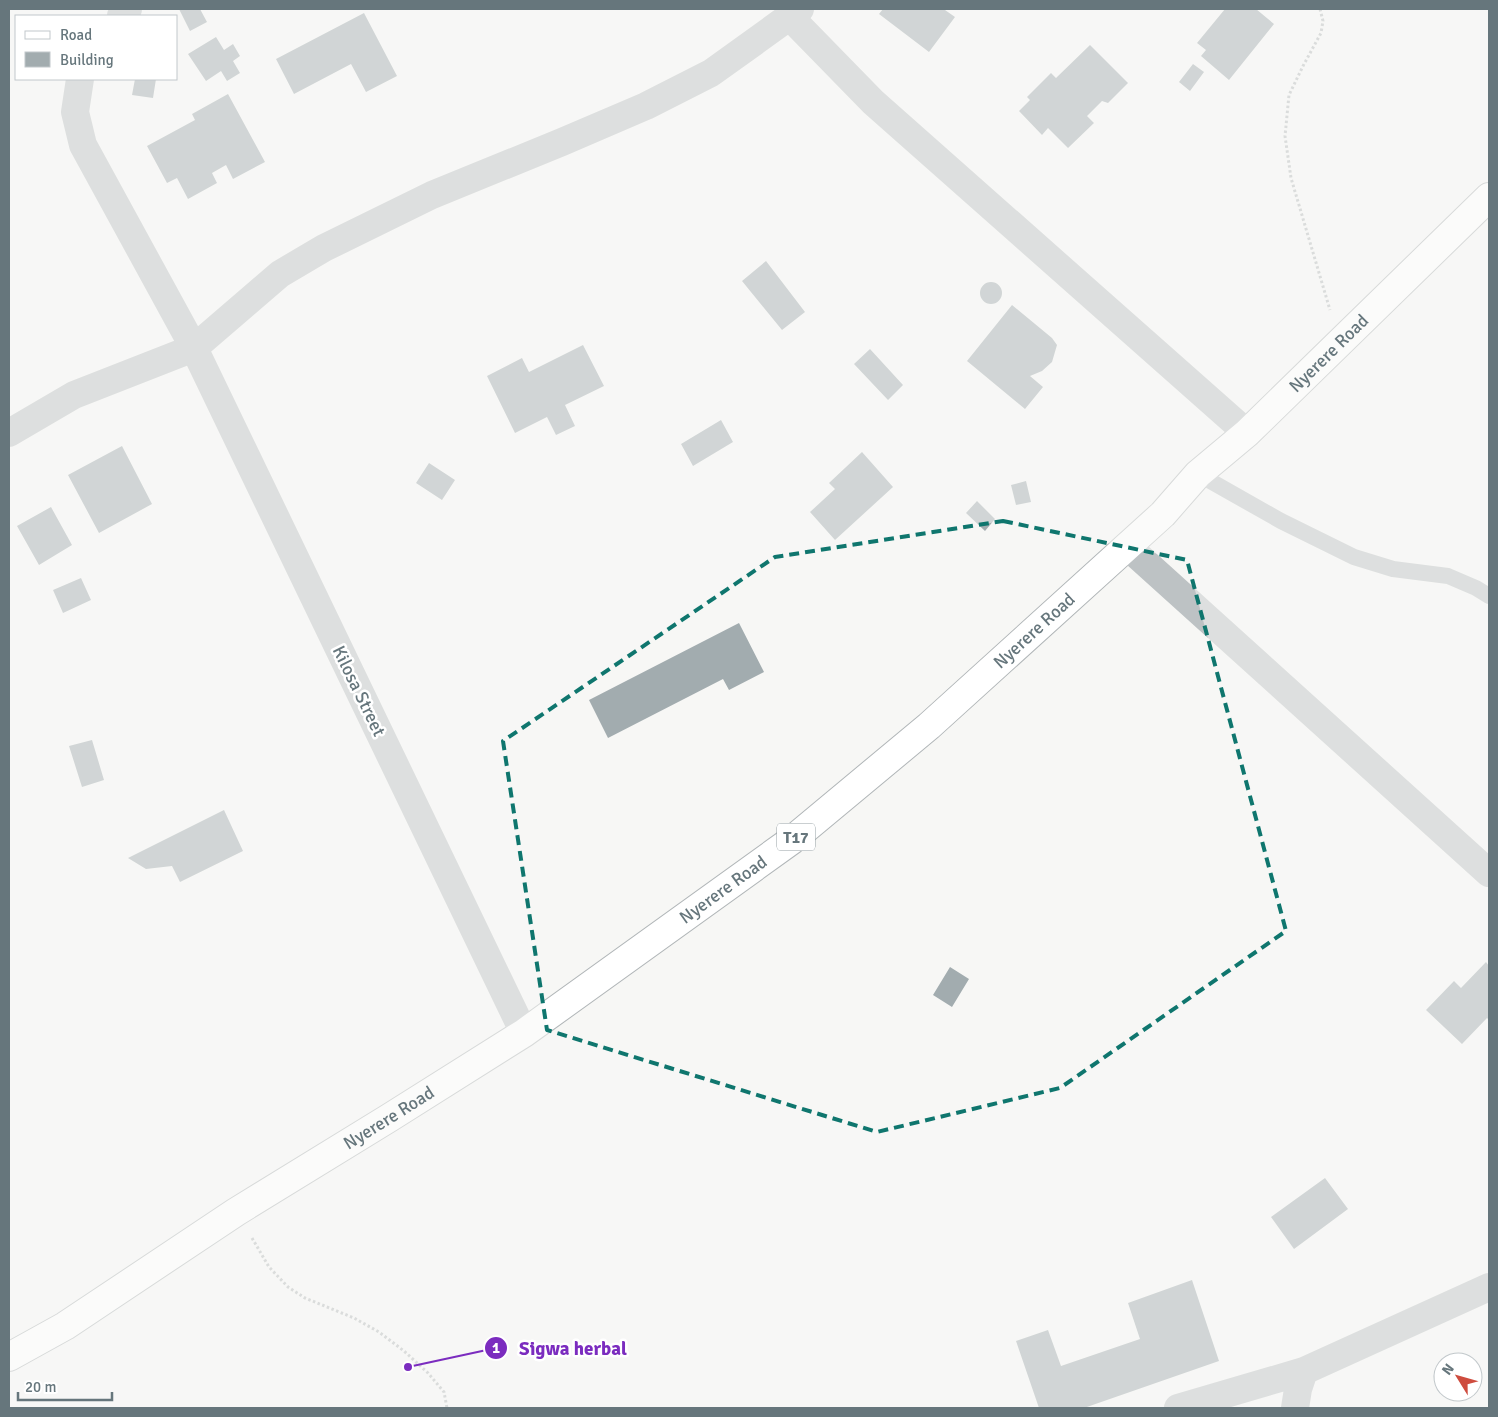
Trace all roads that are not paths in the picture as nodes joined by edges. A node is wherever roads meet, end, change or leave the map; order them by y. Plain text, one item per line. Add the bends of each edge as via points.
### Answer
1 (795, 13) edge
2 (80, 80) edge
3 (1489, 197) edge
4 (194, 348) junction
5 (9, 432) edge
6 (1247, 433) junction
7 (1198, 474) junction
8 (1127, 546) junction
9 (1489, 596) edge
10 (1489, 873) edge
11 (524, 1033) junction
12 (1489, 1287) edge
13 (9, 1357) edge
14 (1304, 1371) junction
15 (1178, 1408) edge
16 (1295, 1408) edge

1 - 4 street via 711,73 646,106 432,195 324,248 280,274
1 - 6 street via 873,102
2 - 4 street, Kilosa Street via 75,112 83,144
3 - 6 main road, Nyerere Road / T17
4 - 5 street via 74,395
4 - 11 street, Kilosa Street
6 - 7 main road, Nyerere Road / T17
7 - 8 main road, Nyerere Road / T17 via 1163,514
7 - 9 lane via 1281,521 1354,557 1393,569 1448,576
8 - 10 street
8 - 11 main road, Nyerere Road / T17 via 929,726 792,840
11 - 13 main road, Nyerere Road / T17 via 236,1212 65,1326
12 - 14 street
14 - 15 street
14 - 16 street

